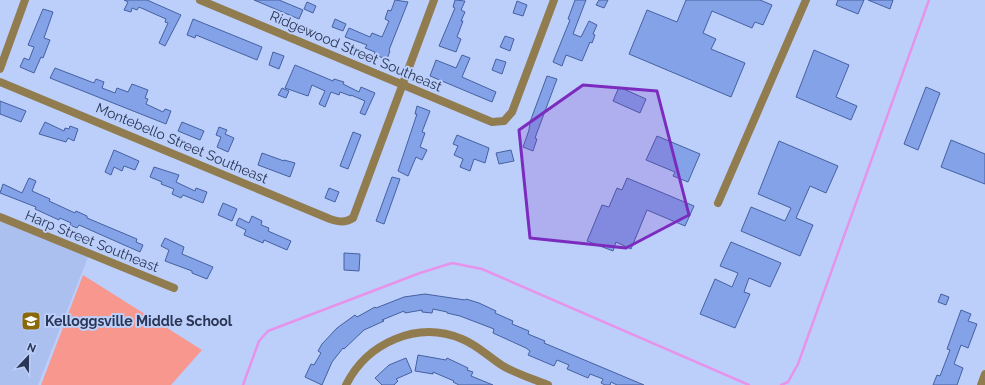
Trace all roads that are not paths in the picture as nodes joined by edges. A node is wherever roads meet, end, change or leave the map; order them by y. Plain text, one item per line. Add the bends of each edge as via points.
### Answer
1 (25, 0) edge
2 (200, 0) edge
3 (434, 0) edge
4 (554, 0) edge
5 (806, 0) edge
6 (0, 69) edge
7 (0, 82) edge
8 (403, 85) junction
9 (718, 203) dead end
10 (0, 217) edge
11 (174, 288) dead end
12 (985, 374) edge
13 (346, 385) edge
14 (548, 385) edge
15 (981, 385) edge

1 - 6 street
2 - 8 street, Ridgewood Street Southeast
3 - 8 street
4 - 8 street, Ridgewood Street Southeast via 512,112 504,121 492,122
5 - 9 street
7 - 8 street, Montebello Street Southeast via 339,222 348,222 353,218
10 - 11 street, Harp Street Southeast
12 - 15 street
13 - 14 street via 365,357 385,343 413,334 442,333 473,344 504,366

